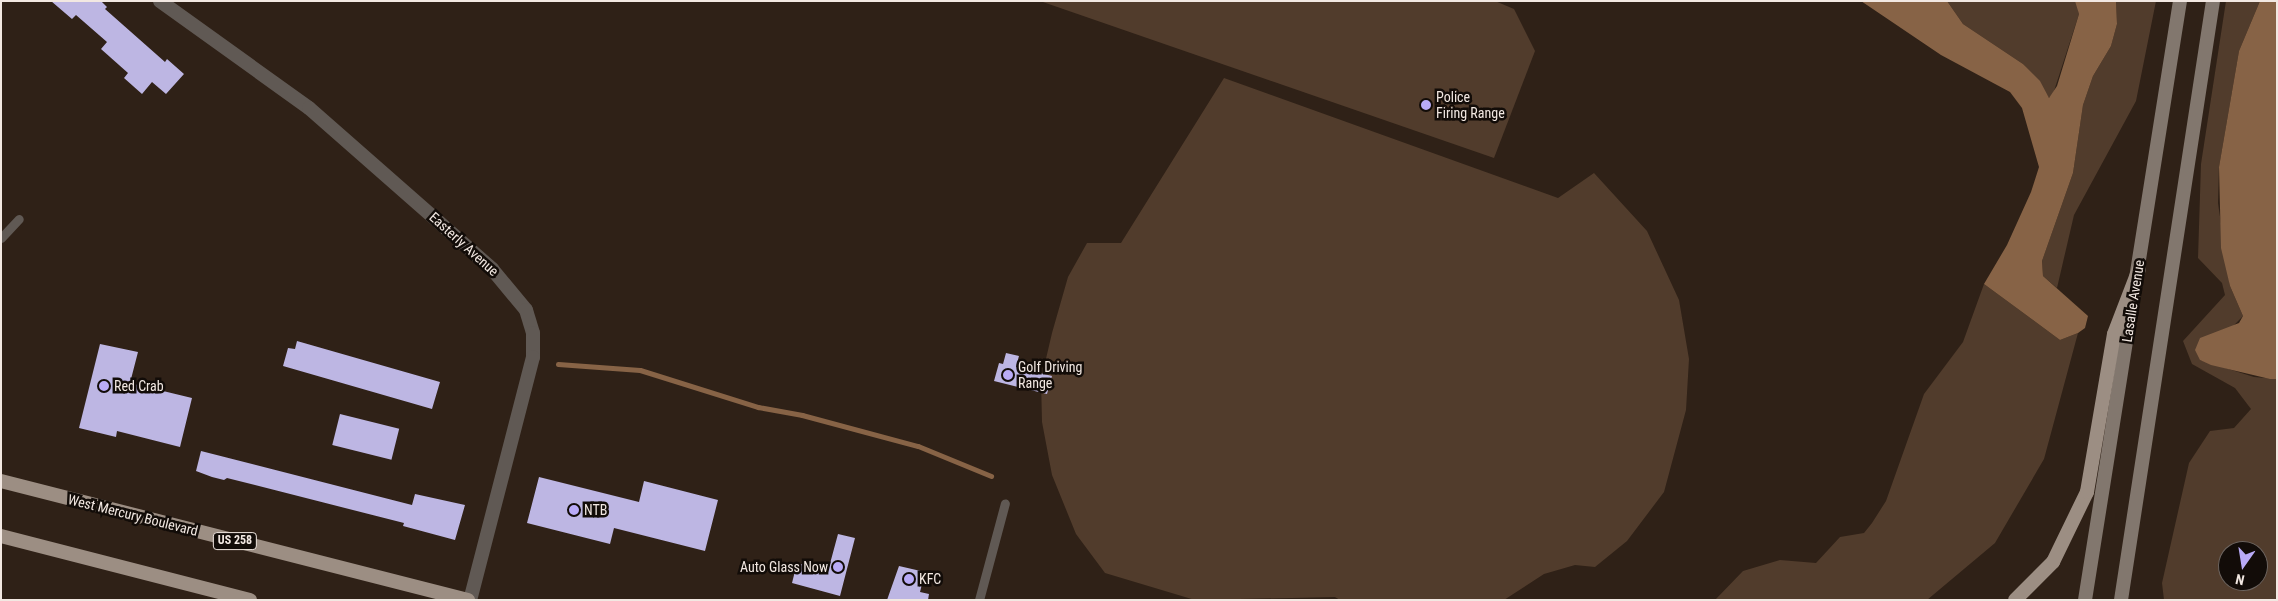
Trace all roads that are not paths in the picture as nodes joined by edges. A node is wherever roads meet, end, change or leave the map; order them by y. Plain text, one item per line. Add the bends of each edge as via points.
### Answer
1 (160, 1) edge
2 (2180, 1) edge
3 (2213, 1) edge
4 (19, 219) dead end
5 (1, 238) edge
6 (2138, 269) junction
7 (1, 482) edge
8 (1005, 503) dead end
9 (1, 536) edge
10 (250, 600) edge
11 (469, 600) edge
12 (979, 600) edge
13 (2015, 600) edge
14 (2085, 600) edge
15 (2121, 600) edge

1 - 11 street, Easterly Avenue via 309,108 492,269 526,310 533,334 533,357
2 - 6 main road, Lasalle Avenue
3 - 15 main road
4 - 5 lane
6 - 13 main road via 2114,334 2087,492 2053,562
6 - 14 main road, Lasalle Avenue
7 - 11 main road, West Mercury Boulevard / US 258
8 - 12 lane
9 - 10 main road

